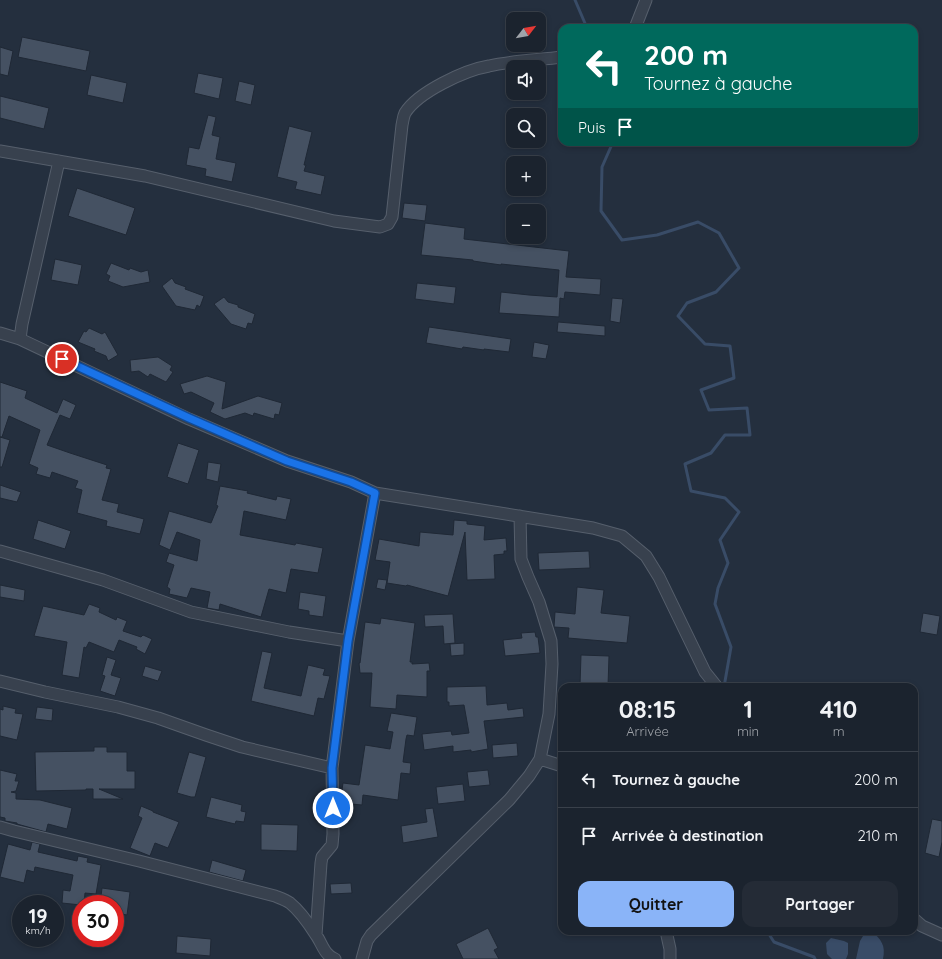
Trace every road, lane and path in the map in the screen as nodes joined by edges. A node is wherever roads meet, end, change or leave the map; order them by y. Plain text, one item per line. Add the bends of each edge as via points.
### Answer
1 (646, 0) edge
2 (637, 24) edge
3 (558, 57) edge
4 (0, 150) edge
5 (59, 161) junction
6 (0, 333) edge
7 (20, 339) junction
8 (375, 493) junction
9 (520, 516) junction
10 (0, 551) edge
11 (348, 641) junction
12 (0, 681) edge
13 (714, 683) edge
14 (540, 759) junction
15 (558, 765) edge
16 (332, 768) junction
17 (0, 827) edge
18 (918, 922) edge
19 (316, 935) junction
20 (667, 935) edge
21 (942, 935) edge
22 (335, 959) edge
23 (362, 959) edge
24 (670, 959) edge

1 - 2 street
3 - 5 street via 488,66 464,73 432,89 413,103 405,114 402,125 392,217 388,224 380,227 334,221 145,176
4 - 5 street
5 - 7 street
6 - 7 street
7 - 8 street via 280,458 351,482
8 - 9 street
8 - 11 street
9 - 13 street via 593,528 622,536 646,556 659,577 705,672
9 - 14 street via 521,559 539,602 551,641 548,714
10 - 11 street via 103,580 191,612
11 - 16 street
12 - 16 street via 118,707 242,747
14 - 15 street
14 - 23 street via 530,776 509,800 371,935
16 - 19 street via 332,845 322,857
17 - 19 street via 276,896 289,902
18 - 21 street
19 - 22 street via 326,953
20 - 24 street

